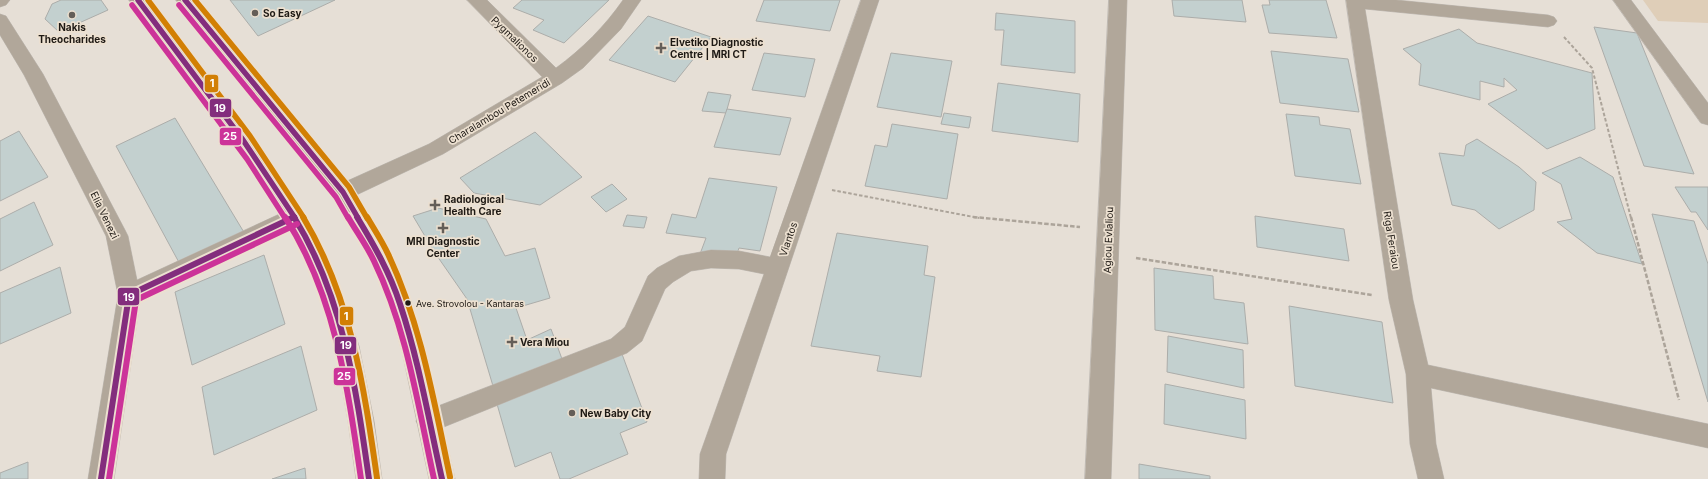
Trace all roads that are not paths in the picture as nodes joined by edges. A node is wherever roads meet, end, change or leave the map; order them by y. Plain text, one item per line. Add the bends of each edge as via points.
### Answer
1 (138, 0) edge
2 (185, 0) edge
3 (476, 0) edge
4 (632, 0) edge
5 (870, 0) edge
6 (1118, 0) edge
7 (1622, 0) edge
8 (1356, 1) edge
9 (0, 20) edge
10 (1548, 21) road end
11 (555, 78) junction
12 (1708, 118) edge
13 (343, 192) junction
14 (294, 217) junction
15 (778, 268) junction
16 (128, 295) junction
17 (1418, 374) junction
18 (429, 421) junction
19 (1698, 434) edge
20 (101, 479) edge
21 (368, 479) edge
22 (442, 479) edge
23 (712, 479) edge
24 (1098, 479) edge
25 (1431, 479) edge

1 - 14 main road via 254,154
2 - 13 main road
3 - 11 street, Pygmalionos
4 - 11 street, Charalambou Petemeridi via 615,25 576,63
5 - 15 street, Viantos
6 - 24 street, Agiou Evlaliou
7 - 12 street
8 - 10 street
8 - 17 street, Riga Feraiou via 1401,300
9 - 16 street, Elia Venezi via 34,74 117,236
11 - 13 street, Charalambou Petemeridi via 436,150
13 - 18 main road via 381,257 400,303 414,351
14 - 16 street
14 - 21 main road via 324,275 347,346 361,421
15 - 18 street via 739,260 711,259 687,263 656,283 634,334 619,346
15 - 23 street, Viantos via 713,454
16 - 20 street, Elia Venezi
17 - 19 street
17 - 25 street, Riga Feraiou via 1423,444
18 - 22 main road

